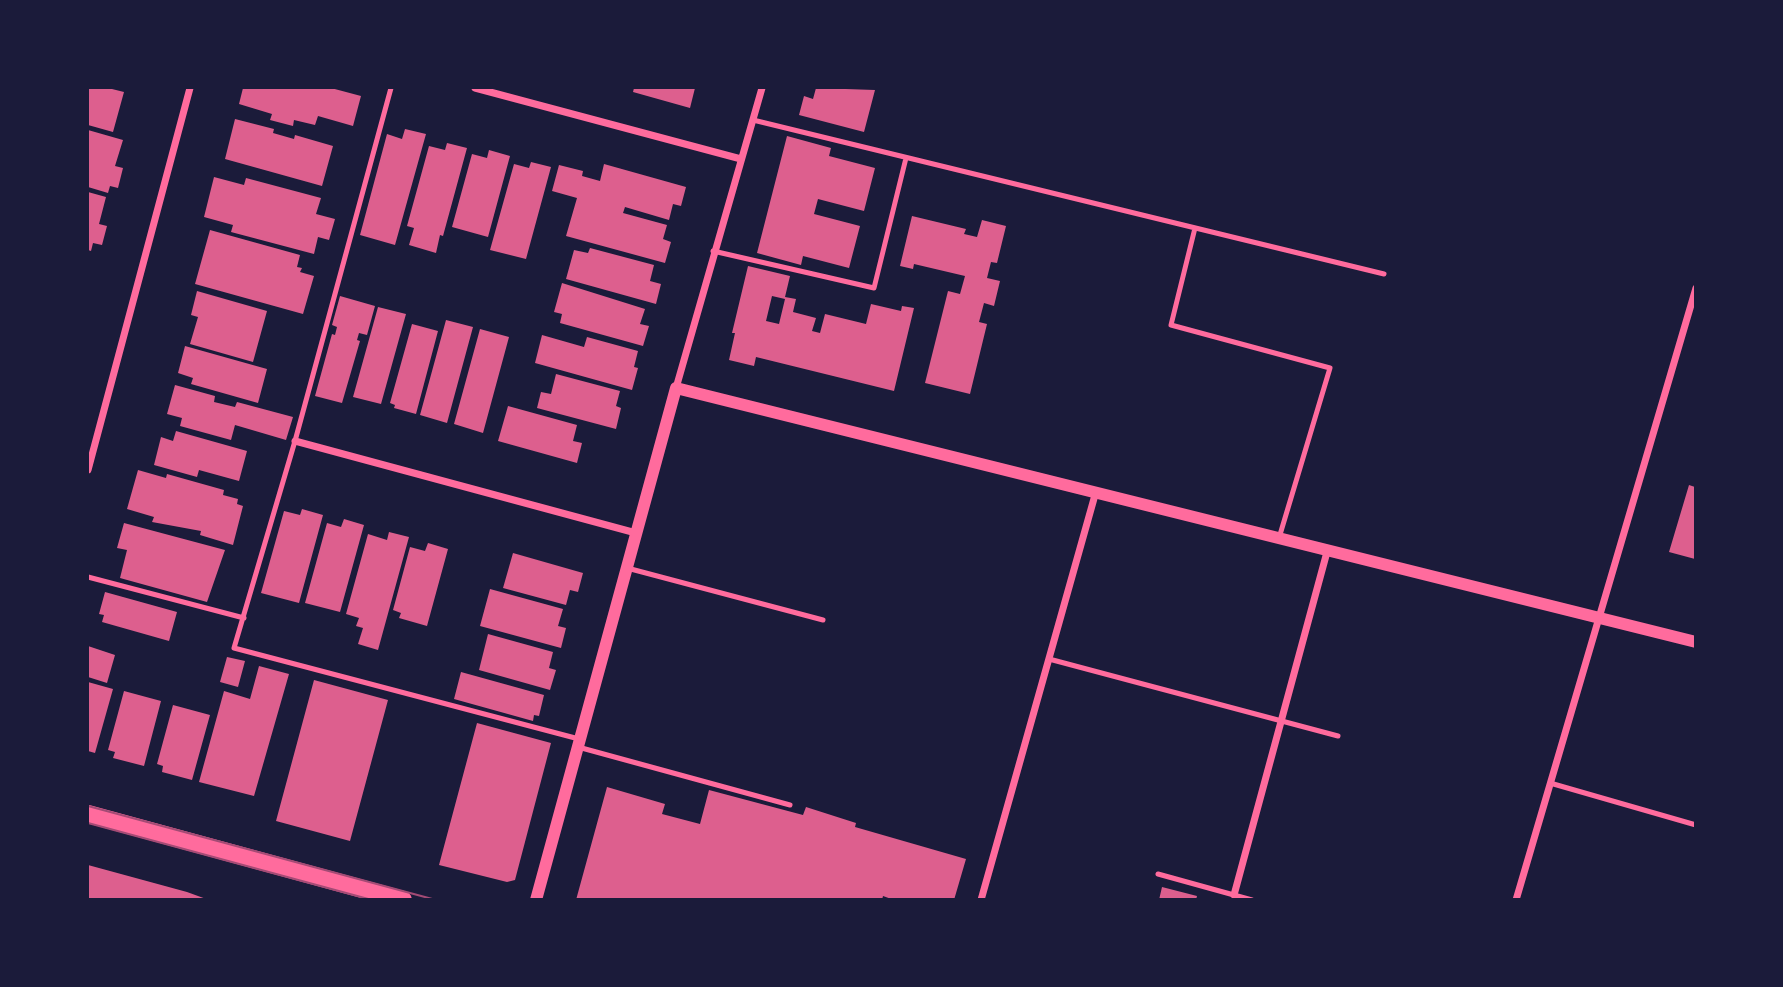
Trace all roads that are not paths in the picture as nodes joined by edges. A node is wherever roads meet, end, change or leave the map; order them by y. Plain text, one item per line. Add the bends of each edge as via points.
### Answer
1 (190, 88) edge
2 (391, 88) edge
3 (475, 88) edge
4 (762, 88) edge
5 (753, 120) junction
6 (906, 158) junction
7 (741, 159) junction
8 (1195, 228) junction
9 (713, 251) junction
10 (1384, 274) dead end
11 (1696, 288) edge
12 (676, 388) junction
13 (295, 441) junction
14 (88, 470) edge
15 (1096, 495) junction
16 (636, 533) junction
17 (1279, 540) junction
18 (1327, 552) junction
19 (627, 568) junction
20 (88, 577) edge
21 (244, 618) junction
22 (1600, 618) junction
23 (823, 620) dead end
24 (1696, 642) edge
25 (1049, 659) junction
26 (1281, 721) junction
27 (1338, 736) dead end
28 (578, 743) junction
29 (1550, 783) junction
30 (790, 805) dead end
31 (88, 814) edge
32 (1696, 825) edge
33 (1158, 874) dead end
34 (1234, 895) junction
35 (394, 898) edge
36 (536, 900) edge
37 (981, 900) edge
38 (1252, 900) edge
39 (1516, 900) edge

1 - 14 street
2 - 13 lane
3 - 7 street
4 - 5 street
5 - 6 lane
5 - 7 street
6 - 8 lane
6 - 9 lane via 874,288
7 - 9 street
8 - 10 lane
8 - 17 lane via 1171,325 1330,368
9 - 12 street
11 - 22 street
12 - 15 street
12 - 16 street
13 - 16 street
13 - 21 lane
15 - 17 street
15 - 25 street
16 - 19 street
17 - 18 street
18 - 22 street
18 - 26 street
19 - 23 lane
19 - 28 street
20 - 21 lane
21 - 28 lane via 234,648
22 - 24 street
22 - 29 street
25 - 26 lane
25 - 37 street
26 - 27 lane
26 - 34 street
28 - 30 lane
28 - 36 street
29 - 32 lane
29 - 39 street
31 - 35 main road
33 - 34 lane
34 - 38 lane

